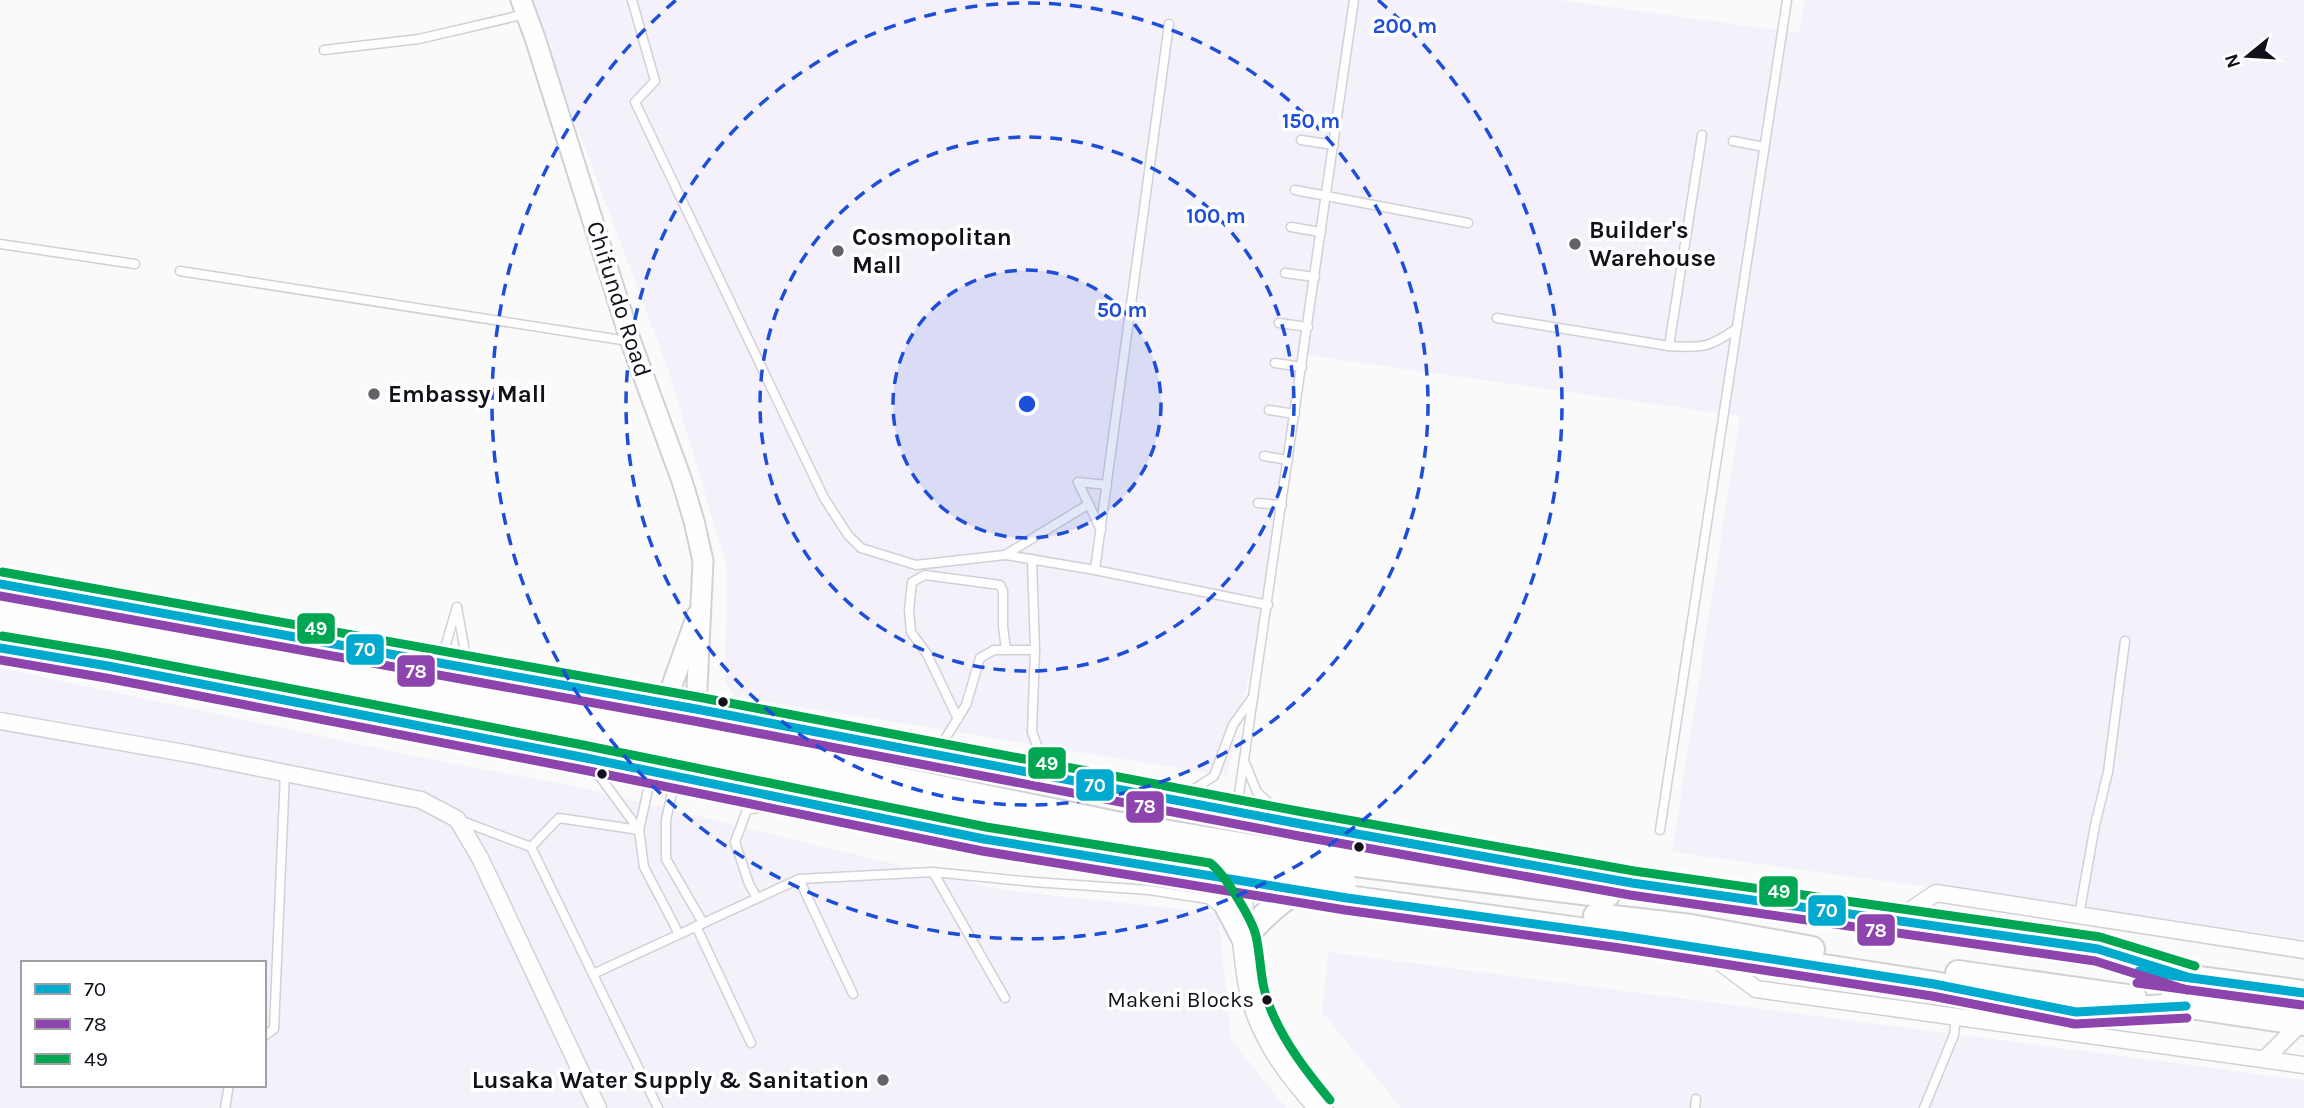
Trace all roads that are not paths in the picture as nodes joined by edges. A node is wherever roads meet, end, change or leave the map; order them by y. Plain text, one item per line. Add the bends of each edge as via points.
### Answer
1 (632, 0) edge
2 (1354, 0) edge
3 (1787, 0) edge
4 (524, 7) edge
5 (1169, 24) dead end
6 (324, 50) dead end
7 (1702, 135) dead end
8 (1301, 140) dead end
9 (1733, 141) dead end
10 (1334, 145) junction
11 (1764, 146) junction
12 (1295, 190) dead end
13 (1326, 194) junction
14 (1468, 223) dead end
15 (1291, 227) dead end
16 (1321, 232) junction
17 (0, 244) edge
18 (135, 264) dead end
19 (180, 271) dead end
20 (1285, 272) dead end
21 (1315, 277) junction
22 (1497, 317) dead end
23 (1279, 323) dead end
24 (1308, 327) junction
25 (1736, 329) junction
26 (631, 342) junction
27 (1669, 345) junction
28 (1275, 363) dead end
29 (1302, 367) junction
30 (1269, 410) dead end
31 (1295, 414) junction
32 (1264, 456) dead end
33 (1289, 460) junction
34 (1107, 485) junction
35 (1258, 503) dead end
36 (1089, 504) junction
37 (1282, 505) junction
38 (1101, 530) junction
39 (1006, 555) junction
40 (1032, 559) junction
41 (1095, 570) junction
42 (0, 584) edge
43 (702, 601) junction
44 (0, 605) edge
45 (1268, 605) junction
46 (0, 625) edge
47 (2125, 640) dead end
48 (0, 648) edge
49 (1006, 650) junction
50 (1035, 650) junction
51 (440, 664) junction
52 (468, 669) junction
53 (1254, 696) junction
54 (665, 705) junction
55 (696, 709) junction
56 (958, 719) junction
57 (0, 721) edge
58 (603, 729) junction
59 (935, 754) junction
60 (581, 757) junction
61 (1244, 760) junction
62 (285, 773) junction
63 (664, 773) junction
64 (1048, 776) junction
65 (1143, 794) junction
66 (795, 800) junction
67 (1236, 811) junction
68 (457, 819) junction
69 (1301, 824) junction
70 (639, 830) junction
71 (1660, 830) dead end
72 (531, 847) junction
73 (933, 872) junction
74 (1345, 873) junction
75 (1206, 875) junction
76 (799, 878) junction
77 (1237, 880) junction
78 (1297, 890) junction
79 (757, 898) junction
80 (2079, 915) junction
81 (1896, 920) junction
82 (699, 924) junction
83 (678, 934) junction
84 (1244, 938) junction
85 (1703, 949) junction
86 (2304, 950) edge
87 (593, 974) junction
88 (2191, 978) junction
89 (2304, 993) edge
90 (853, 994) dead end
91 (1006, 998) dead end
92 (2186, 1006) junction
93 (1956, 1016) junction
94 (2303, 1023) edge
95 (266, 1034) edge
96 (751, 1042) dead end
97 (2265, 1059) junction
98 (2304, 1065) edge
99 (229, 1087) edge
100 (225, 1108) edge
101 (598, 1108) edge
102 (658, 1108) edge
103 (1321, 1108) edge
104 (1924, 1108) edge

1 - 39 lane via 654,81 635,102 824,498 848,535 861,548 916,565
2 - 10 lane
3 - 11 lane
4 - 6 lane via 419,39
4 - 26 street, Chifundo Road
5 - 34 lane
7 - 27 lane
8 - 10 lane
9 - 11 lane
10 - 13 lane
11 - 25 lane
12 - 13 lane
13 - 14 lane
13 - 16 lane
15 - 16 lane
16 - 21 lane
17 - 18 lane
19 - 26 lane
20 - 21 lane
21 - 24 lane
22 - 27 lane
23 - 24 lane
24 - 29 lane
25 - 27 lane via 1707,346
25 - 71 lane
26 - 43 street, Chifundo Road via 694,521 703,561
28 - 29 lane
29 - 31 lane
30 - 31 lane
31 - 33 lane
32 - 33 lane
33 - 37 lane
34 - 36 lane via 1079,482
34 - 38 lane
35 - 37 lane
36 - 38 lane
36 - 39 lane
37 - 45 lane
38 - 41 lane
39 - 40 lane
40 - 41 lane
40 - 50 lane
41 - 45 lane
42 - 51 main road
43 - 54 street, Chifundo Road
43 - 55 street, Chifundo Road
44 - 58 main road
45 - 53 lane
46 - 58 main road
47 - 80 lane via 2108,772
48 - 60 main road
49 - 50 lane
49 - 56 lane via 993,650 980,659
49 - 56 lane via 1000,585 925,576 912,582 911,632 928,654
50 - 64 lane via 1032,732
51 - 52 main road
51 - 52 lane via 457,607
52 - 54 main road
53 - 61 lane
53 - 65 lane via 1233,725 1214,776 1188,793
54 - 55 main road
54 - 63 street, Chifundo Road
55 - 59 main road
55 - 63 street, Chifundo Road
56 - 59 lane
57 - 62 street
58 - 74 main road, bridge via 1116,834
59 - 64 main road
60 - 63 main road
60 - 70 lane
61 - 67 lane
61 - 69 lane via 1257,792 1277,811
62 - 68 street via 421,800
62 - 95 lane via 274,1029
63 - 66 main road
63 - 70 lane
63 - 82 lane via 666,859
64 - 65 main road
65 - 67 main road
66 - 75 main road via 984,839
66 - 79 lane via 747,810 735,842
67 - 69 main road
67 - 77 main road
68 - 72 lane
68 - 101 street via 480,858
69 - 81 main road via 1632,883
70 - 72 lane via 559,818
70 - 83 lane via 644,867
72 - 87 lane
73 - 76 lane
73 - 84 lane via 1208,899
73 - 91 lane
74 - 88 main road via 1741,912
74 - 92 main road
75 - 77 main road
75 - 84 main road via 1222,894
76 - 79 lane
76 - 90 lane
77 - 78 main road
77 - 84 main road
78 - 84 main road via 1259,919
78 - 85 main road
79 - 82 lane
80 - 81 street via 1936,893
80 - 86 street
81 - 88 main road via 2098,949
82 - 83 lane
82 - 96 lane
83 - 87 lane
84 - 103 main road via 1249,985 1270,1039
85 - 92 main road via 1934,984 2076,1012
85 - 93 street via 1756,989
87 - 102 lane
88 - 89 main road
92 - 94 main road
93 - 97 street
93 - 104 lane via 1954,1035
94 - 97 street
97 - 98 street
99 - 100 lane

